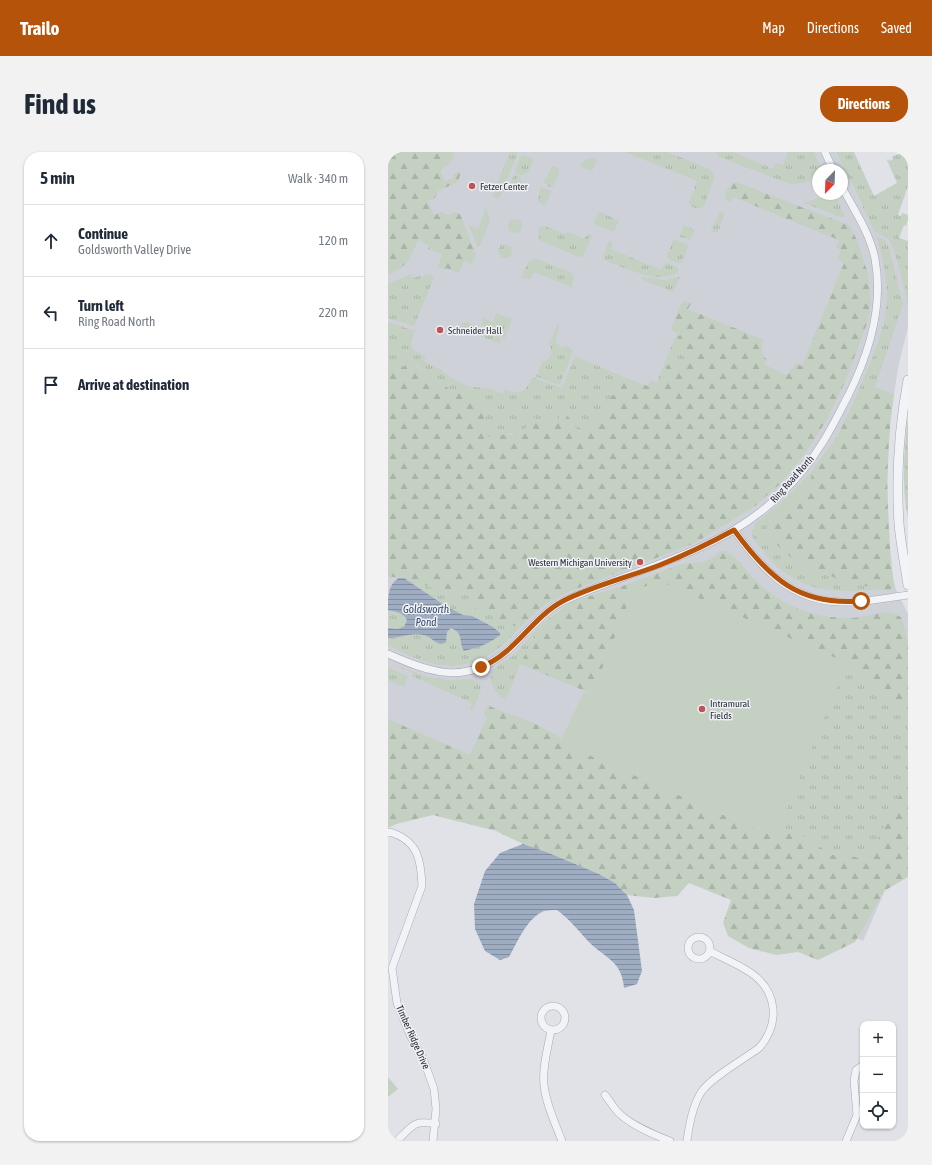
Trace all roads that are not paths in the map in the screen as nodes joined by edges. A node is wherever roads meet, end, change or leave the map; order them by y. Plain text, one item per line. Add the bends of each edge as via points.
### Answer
1 (825, 152) edge
2 (830, 164) edge
3 (848, 199) edge
4 (908, 380) edge
5 (734, 530) junction
6 (908, 586) edge
7 (908, 595) edge
8 (388, 654) edge
9 (389, 832) edge
10 (709, 951) dead end
11 (390, 967) edge
12 (551, 1030) dead end
13 (860, 1067) edge
14 (605, 1095) dead end
15 (860, 1112) edge
16 (857, 1115) junction
17 (436, 1124) junction
18 (397, 1141) edge
19 (433, 1141) edge
20 (562, 1141) edge
21 (670, 1141) edge
22 (687, 1141) edge
23 (846, 1141) edge

1 - 2 street
3 - 5 street, Ring Road North via 872,248 878,280 874,328 859,373 833,425 802,470 783,492
4 - 6 street via 899,437 897,480 899,526
5 - 7 street via 766,570 806,596 851,602
5 - 8 street, Ring Road North via 661,564 563,601 543,616 504,654 476,669 453,673 441,672 414,665
9 - 11 street, Timber Ridge Drive via 405,838 418,853 422,886
10 - 22 street via 751,973 763,985 770,995 774,1010 772,1028 759,1048 701,1092 696,1102
11 - 17 street, Timber Ridge Drive via 397,1003 434,1089
12 - 20 street via 544,1086
13 - 16 street via 856,1070 854,1081
14 - 21 street via 617,1111 636,1125
15 - 16 street
16 - 23 street
17 - 18 street via 421,1122 412,1126
17 - 19 street, Timber Ridge Drive

